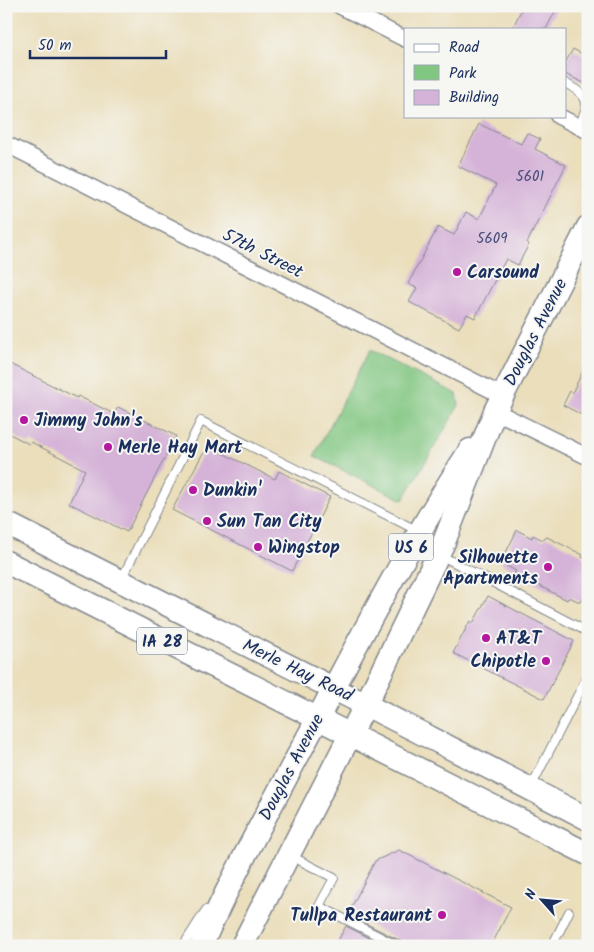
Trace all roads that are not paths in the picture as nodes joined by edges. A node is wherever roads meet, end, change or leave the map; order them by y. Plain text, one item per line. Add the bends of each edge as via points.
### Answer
1 (340, 6) edge
2 (404, 38) edge
3 (566, 84) edge
4 (562, 118) edge
5 (583, 129) edge
6 (6, 144) edge
7 (588, 227) edge
8 (499, 404) junction
9 (588, 457) edge
10 (6, 523) edge
11 (420, 532) junction
12 (438, 554) junction
13 (6, 562) edge
14 (120, 582) junction
15 (588, 632) edge
16 (588, 675) edge
17 (333, 688) junction
18 (366, 704) junction
19 (317, 720) junction
20 (350, 736) junction
21 (530, 789) junction
22 (588, 819) edge
23 (252, 839) junction
24 (588, 854) edge
25 (288, 855) junction
26 (215, 896) dead end
27 (210, 905) dead end
28 (569, 912) dead end
29 (183, 946) edge
30 (201, 946) edge
31 (242, 946) edge
32 (398, 946) edge
33 (552, 946) edge

1 - 2 street
3 - 5 lane via 582,92 586,99
4 - 5 street
6 - 8 street, 57th Street
7 - 8 main road, Douglas Avenue / US 6
8 - 9 street, 57th Street
8 - 11 main road, Douglas Avenue / US 6
8 - 12 main road, Douglas Avenue / US 6
10 - 14 main road, Merle Hay Road / IA 28
11 - 14 lane via 201,422
11 - 17 main road, Douglas Avenue / US 6
12 - 15 lane
12 - 18 main road, Douglas Avenue / US 6
13 - 19 main road, Merle Hay Road / IA 28
14 - 17 main road, Merle Hay Road / IA 28
16 - 21 lane
17 - 18 main road, Merle Hay Road / IA 28
17 - 19 main road, Douglas Avenue / US 6
18 - 20 main road, Douglas Avenue
18 - 21 main road, Merle Hay Road
19 - 20 main road, Merle Hay Road
19 - 23 main road, Douglas Avenue
20 - 24 main road, Merle Hay Road
20 - 25 main road, Douglas Avenue
21 - 22 main road, Merle Hay Road
23 - 26 lane
23 - 30 main road, Douglas Avenue
25 - 31 main road, Douglas Avenue
25 - 32 lane via 334,878 320,906
27 - 29 lane
28 - 33 lane

